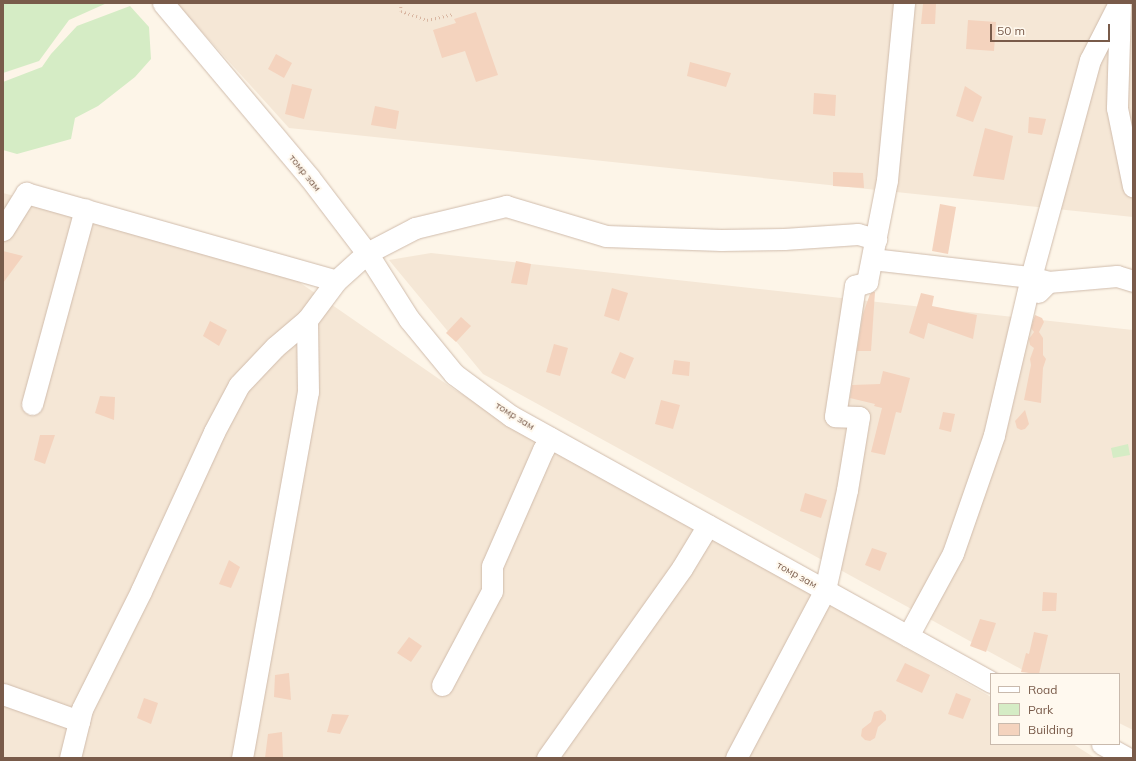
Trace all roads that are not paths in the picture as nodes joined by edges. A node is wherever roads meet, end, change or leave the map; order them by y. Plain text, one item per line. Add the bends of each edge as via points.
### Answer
1 (163, 3) edge
2 (904, 3) edge
3 (1120, 3) edge
4 (1133, 186) edge
5 (85, 209) junction
6 (3, 230) edge
7 (874, 249) junction
8 (368, 253) junction
9 (1040, 280) junction
10 (336, 281) junction
11 (1133, 281) edge
12 (307, 320) junction
13 (32, 404) dead end
14 (550, 438) junction
15 (708, 525) junction
16 (825, 590) junction
17 (908, 636) junction
18 (990, 681) edge
19 (442, 685) dead end
20 (3, 694) edge
21 (79, 721) junction
22 (1104, 745) edge
23 (70, 758) edge
24 (242, 758) edge
25 (547, 758) edge
26 (736, 758) edge
27 (1128, 758) edge

1 - 8 street, томр зам via 309,177
2 - 7 street via 887,180
3 - 4 street via 1117,108
3 - 9 street via 1090,60
5 - 6 street via 26,193
5 - 10 street
5 - 13 street
7 - 8 street via 858,234 721,240 606,236 506,206 415,228
7 - 9 street
7 - 16 street via 867,282 855,286 834,416 859,417 847,490
8 - 10 street
8 - 14 street, томр зам via 409,319 454,374 511,416
9 - 11 street via 1117,276
9 - 17 street via 1024,305 994,435 953,553
10 - 12 street
12 - 21 street via 275,347 239,385 214,432 141,591 82,709
12 - 24 street via 308,392
14 - 15 street, томр зам
14 - 19 street via 492,566 492,591
15 - 16 street, томр зам
15 - 25 street via 682,568
16 - 17 street, томр зам
16 - 26 street
17 - 18 street, томр зам
20 - 21 street
21 - 23 street
22 - 27 street

